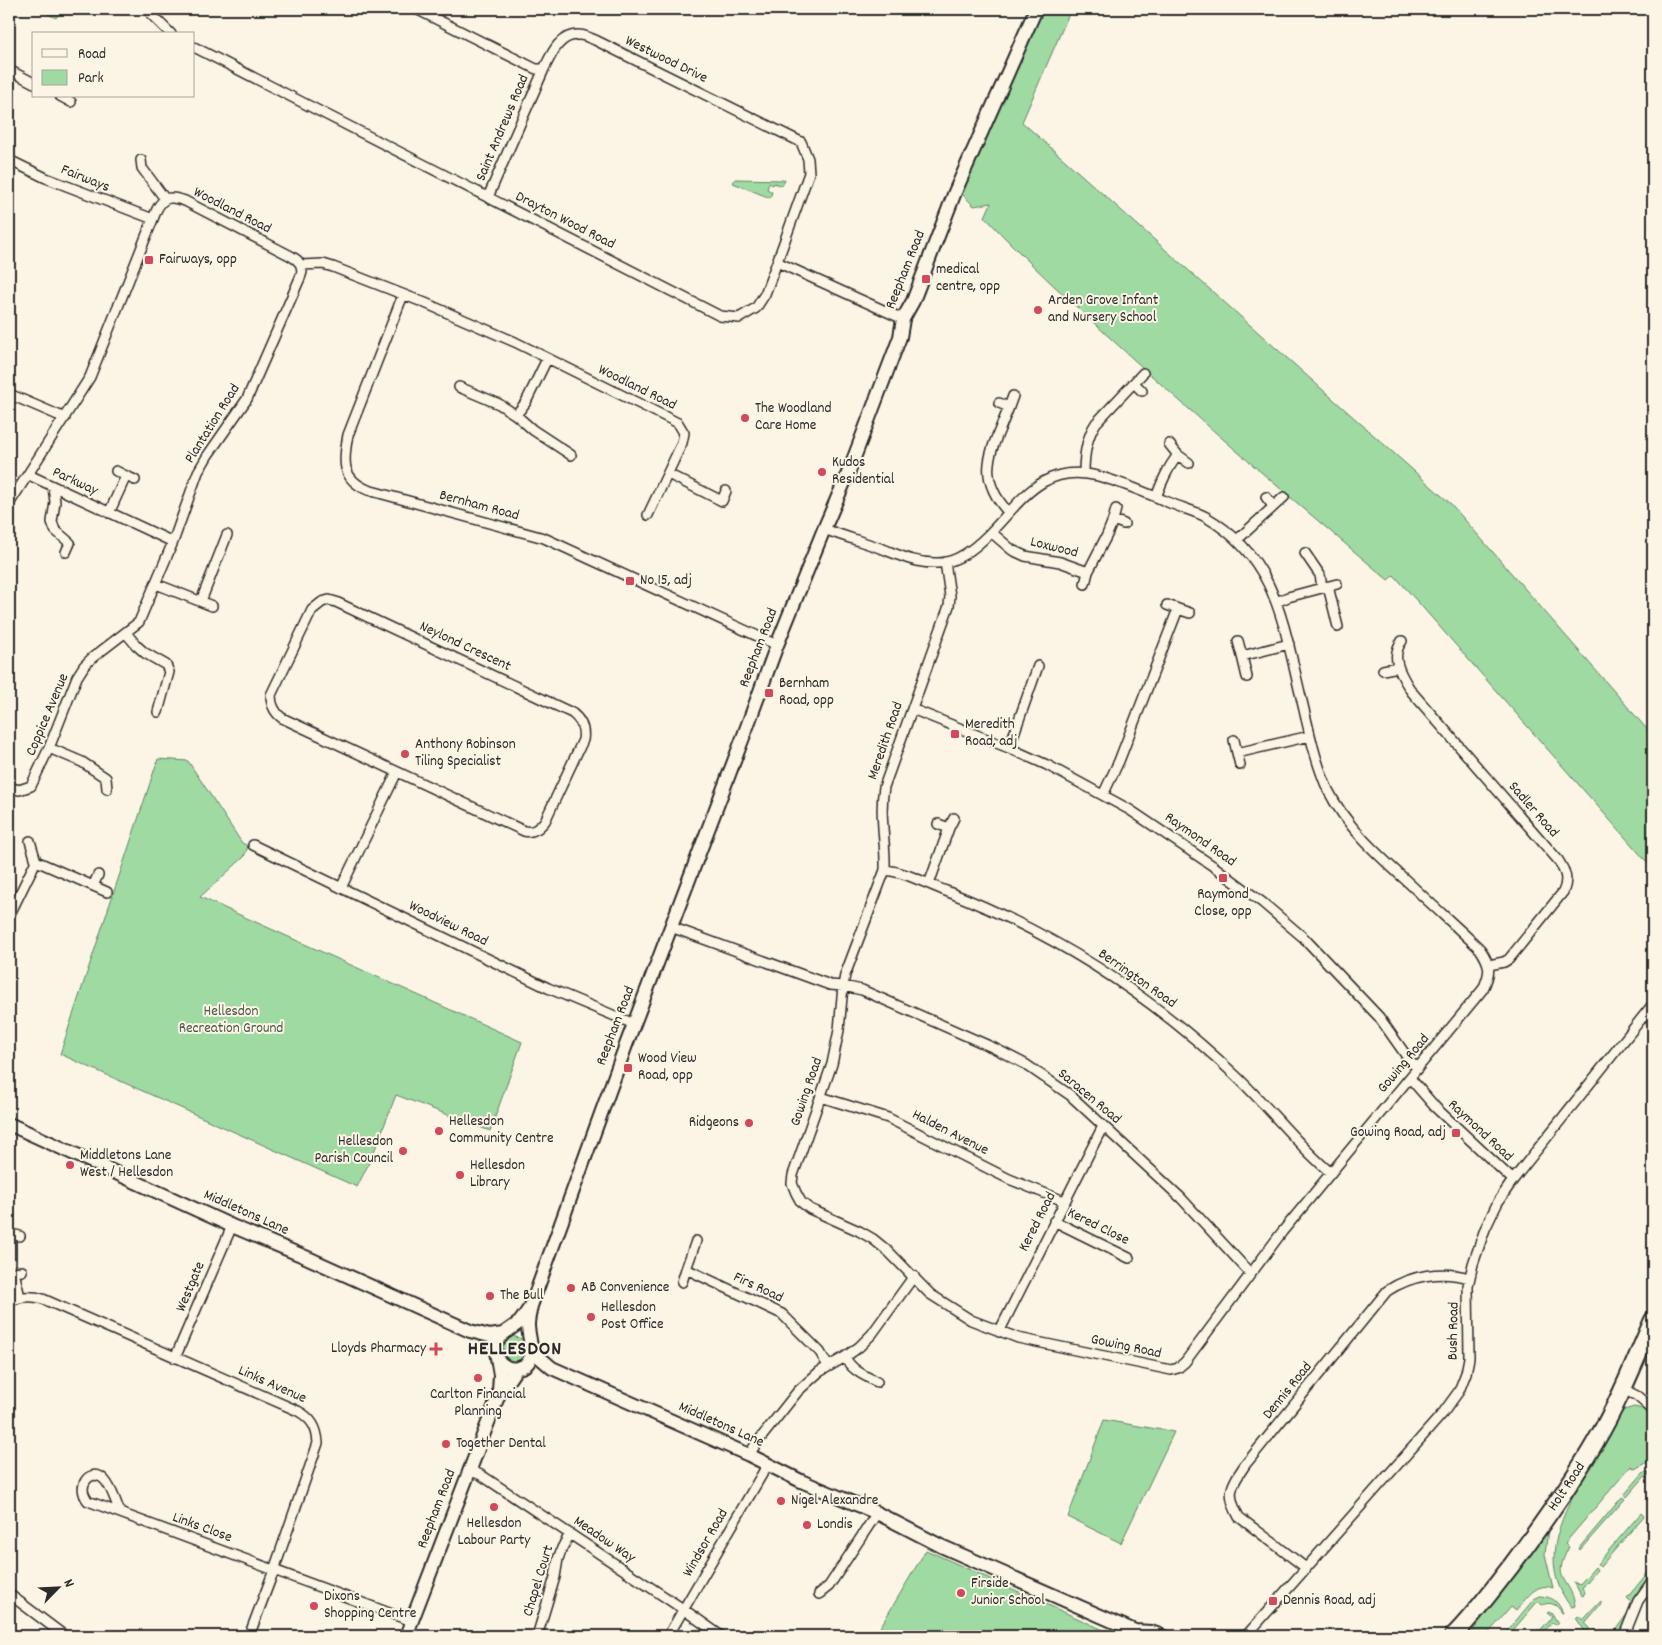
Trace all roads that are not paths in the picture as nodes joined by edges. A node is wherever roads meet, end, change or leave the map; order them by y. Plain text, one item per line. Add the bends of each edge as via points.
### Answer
1 (149, 9) edge
2 (416, 9) edge
3 (1036, 9) edge
4 (169, 32) edge
5 (195, 48) edge
6 (544, 69) junction
7 (9, 70) edge
8 (32, 81) edge
9 (64, 98) edge
10 (71, 102) dead end
11 (9, 160) edge
12 (142, 160) dead end
13 (488, 197) junction
14 (165, 199) junction
15 (153, 219) junction
16 (777, 262) junction
17 (301, 265) junction
18 (403, 295) junction
19 (903, 319) junction
20 (547, 359) junction
21 (1143, 373) dead end
22 (1134, 383) junction
23 (459, 387) dead end
24 (1142, 391) dead end
25 (9, 394) edge
26 (1013, 396) dead end
27 (999, 403) dead end
28 (1009, 406) junction
29 (516, 415) junction
30 (65, 418) junction
31 (1169, 444) dead end
32 (571, 455) dead end
33 (1178, 455) junction
34 (1189, 463) dead end
35 (116, 471) dead end
36 (1084, 473) junction
37 (668, 474) junction
38 (29, 475) junction
39 (53, 487) junction
40 (726, 491) dead end
41 (1156, 497) junction
42 (1266, 497) dead end
43 (1284, 497) dead end
44 (9, 504) edge
45 (1273, 506) junction
46 (1116, 509) dead end
47 (1008, 512) junction
48 (110, 513) junction
49 (648, 515) dead end
50 (1113, 520) junction
51 (1124, 524) dead end
52 (824, 529) junction
53 (991, 532) junction
54 (226, 535) dead end
55 (1237, 540) junction
56 (173, 542) junction
57 (66, 552) dead end
58 (1305, 553) dead end
59 (945, 562) junction
60 (1088, 572) junction
61 (156, 584) junction
62 (1085, 584) dead end
63 (1329, 586) junction
64 (201, 601) junction
65 (1276, 602) junction
66 (1167, 604) dead end
67 (212, 606) dead end
68 (1178, 609) junction
69 (1190, 612) dead end
70 (1338, 627) dead end
71 (126, 633) junction
72 (1238, 641) dead end
73 (1402, 641) dead end
74 (1288, 644) junction
75 (777, 645) junction
76 (1242, 656) junction
77 (1038, 666) dead end
78 (1398, 667) junction
79 (1383, 670) dead end
80 (1247, 677) dead end
81 (912, 709) junction
82 (158, 712) dead end
83 (1310, 736) junction
84 (1234, 740) dead end
85 (49, 748) junction
86 (1009, 748) junction
87 (1236, 753) junction
88 (1240, 765) dead end
89 (397, 772) junction
90 (9, 787) edge
91 (107, 789) dead end
92 (1103, 795) junction
93 (954, 818) dead end
94 (938, 824) dead end
95 (949, 828) junction
96 (30, 841) dead end
97 (253, 845) dead end
98 (36, 861) junction
99 (885, 870) junction
100 (98, 875) dead end
101 (929, 884) junction
102 (93, 886) junction
103 (341, 888) junction
104 (107, 892) dead end
105 (9, 916) edge
106 (671, 927) junction
107 (1489, 965) junction
108 (843, 986) junction
109 (1653, 1004) edge
110 (634, 1024) junction
111 (1418, 1068) junction
112 (1410, 1078) junction
113 (821, 1097) junction
114 (9, 1124) edge
115 (1103, 1126) junction
116 (1331, 1173) junction
117 (1513, 1180) junction
118 (1064, 1201) junction
119 (1054, 1221) junction
120 (232, 1226) junction
121 (13, 1235) edge
122 (696, 1241) dead end
123 (1129, 1258) dead end
124 (14, 1267) edge
125 (686, 1269) junction
126 (1251, 1274) junction
127 (914, 1276) junction
128 (1469, 1278) junction
129 (682, 1282) dead end
130 (20, 1297) junction
131 (9, 1302) edge
132 (531, 1306) junction
133 (1653, 1320) edge
134 (470, 1331) junction
135 (999, 1332) junction
136 (505, 1333) junction
137 (531, 1344) junction
138 (496, 1357) junction
139 (845, 1357) junction
140 (175, 1358) junction
141 (828, 1366) junction
142 (520, 1368) junction
143 (552, 1368) junction
144 (877, 1382) dead end
145 (1623, 1389) junction
146 (499, 1394) junction
147 (1653, 1410) edge
148 (749, 1455) junction
149 (768, 1464) junction
150 (469, 1470) junction
151 (877, 1512) junction
152 (120, 1513) junction
153 (570, 1534) junction
154 (1306, 1568) junction
155 (274, 1570) junction
156 (1653, 1580) edge
157 (9, 1594) edge
158 (818, 1594) dead end
159 (684, 1609) junction
160 (411, 1621) junction
161 (1139, 1634) edge
162 (65, 1636) edge
163 (248, 1636) edge
164 (406, 1636) edge
165 (537, 1636) edge
166 (668, 1636) edge
167 (721, 1636) edge
168 (1162, 1636) edge
169 (1246, 1636) edge
170 (1453, 1636) edge
171 (1624, 1636) edge

1 - 4 street
2 - 6 street via 536,69
3 - 19 street, Reepham Road
5 - 13 street, Drayton Wood Road
6 - 13 street, Saint Andrews Road
6 - 16 street, Westwood Drive via 556,45 579,35 801,142 808,159 809,173
7 - 8 street
9 - 10 street
11 - 15 street, Fairways via 46,178
12 - 14 street via 142,168
13 - 16 street, Drayton Wood Road via 720,316 739,318 756,308
14 - 15 street
14 - 17 street, Woodland Road via 175,197 185,201 291,256
15 - 30 street via 90,376
16 - 19 street
17 - 18 street, Woodland Road via 323,264
17 - 56 street, Plantation Road via 300,278 247,400 198,472
18 - 20 street, Woodland Road via 515,342
18 - 75 street, Bernham Road via 348,436 344,454 347,474 356,485 544,538
19 - 52 street, Reepham Road via 900,337
20 - 29 street
20 - 37 street, Woodland Road via 678,423 684,433
21 - 22 street
22 - 24 street
22 - 36 street via 1090,432
23 - 29 street
25 - 30 street
26 - 28 street
27 - 28 street
28 - 47 street via 989,459 988,473 992,491
29 - 32 street
30 - 38 street
31 - 33 street
33 - 34 street
33 - 41 street
35 - 48 street, Parkway via 130,478
36 - 41 street
36 - 47 street via 1062,474 1042,482
37 - 40 street via 722,501
37 - 49 street, Woodland Road
38 - 39 street, Parkway
38 - 44 street
39 - 48 street, Parkway
39 - 57 street via 52,522 54,530 70,543
41 - 55 street via 1203,516
42 - 45 street
43 - 45 street
45 - 55 street
46 - 50 street, Loxwood
47 - 53 street
48 - 56 street, Parkway
50 - 51 street
50 - 60 street, Loxwood
52 - 59 street via 910,560
52 - 75 street, Reepham Road
53 - 59 street via 973,549
53 - 60 street, Loxwood via 1012,550 1025,556 1060,562
54 - 64 street
55 - 65 street via 1265,574
56 - 61 street, Coppice Avenue
58 - 63 street
59 - 81 street, Meredith Road via 949,606
60 - 62 street, Loxwood
61 - 64 street
61 - 71 street, Coppice Avenue via 139,622
63 - 65 street
63 - 70 street
64 - 67 street
65 - 74 street
66 - 68 street
68 - 69 street
68 - 92 street via 1154,673 1146,676 1137,699 1141,706
71 - 82 street via 145,653 166,665 169,672
71 - 85 street, Coppice Avenue via 92,658 77,676
72 - 76 street
73 - 78 street via 1397,648
74 - 76 street
74 - 83 street
75 - 106 street, Reepham Road
76 - 80 street
77 - 86 street
78 - 79 street
78 - 107 street, Sadler Road via 1411,691 1565,871 1566,885 1558,899 1509,959
81 - 86 street, Raymond Road
81 - 99 street, Meredith Road via 881,800
83 - 87 street
83 - 107 street via 1318,765 1342,814 1380,857 1480,949
84 - 87 street
85 - 90 street, Coppice Avenue via 31,786 19,790
85 - 91 street via 108,776
86 - 92 street, Raymond Road
87 - 88 street
89 - 89 street, Neylond Crescent via 282,718 273,708 271,695 312,610 322,602 336,602 572,713 579,719 584,733 584,740 545,821 529,832
89 - 103 street
92 - 111 street, Raymond Road via 1171,836 1304,938 1379,1017 1410,1062
93 - 95 street
94 - 95 street
95 - 101 street
96 - 98 street
97 - 103 street, Woodview Road
98 - 102 street
98 - 105 street
99 - 101 street, Berrington Road
99 - 108 street, Meredith Road
100 - 102 street
101 - 116 street, Berrington Road via 998,912 1045,936 1147,1001 1236,1076
102 - 104 street
103 - 110 street, Woodview Road via 548,988
106 - 108 street via 830,985
106 - 110 street, Reepham Road
107 - 111 street, Gowing Road via 1490,973 1483,989
108 - 113 street, Gowing Road via 837,1039
108 - 115 street, Saracen Road via 862,990 1018,1060 1070,1095
109 - 117 street, Bush Road
110 - 132 street, Reepham Road
111 - 112 street, Gowing Road
112 - 116 street, Gowing Road
112 - 117 street, Raymond Road via 1436,1108
113 - 118 street, Halden Avenue via 888,1118 1008,1179
113 - 127 street, Gowing Road via 796,1163 792,1183 796,1193 810,1210 873,1239
114 - 120 street, Middletons Lane
115 - 118 street, Kered Road
115 - 126 street, Saracen Road via 1181,1198
116 - 126 street, Gowing Road
117 - 128 street, Bush Road via 1495,1209
118 - 119 street, Kered Road
119 - 123 street, Kered Close
119 - 135 street, Kered Road
120 - 134 street, Middletons Lane
120 - 140 street, Westgate
121 - 124 street
122 - 125 street
124 - 130 street
125 - 129 street
125 - 141 street, Firs Road via 782,1314 820,1352
126 - 135 street, Gowing Road via 1186,1362 1171,1370
127 - 135 street, Gowing Road via 930,1294 971,1320
127 - 139 street via 872,1334
128 - 154 street, Bush Road via 1469,1358 1459,1391
128 - 154 street, Dennis Road via 1457,1274 1424,1276 1399,1283 1388,1291 1234,1481 1230,1493 1239,1517
130 - 131 street
130 - 140 street, Links Avenue via 43,1299
132 - 136 street, Reepham Road via 520,1322
132 - 137 street, Reepham Road via 528,1325
133 - 145 highway, Holt Road
134 - 136 street, Middletons Lane via 490,1336
134 - 138 street, Middletons Lane
136 - 137 street via 519,1332
136 - 138 street, Reepham Road via 497,1341
137 - 142 street, Reepham Road via 529,1361
137 - 143 street, Middletons Lane via 538,1356
138 - 142 street via 503,1366
138 - 146 street, Reepham Road via 500,1375
139 - 141 street
139 - 144 street via 848,1364
140 - 155 street, Links Avenue via 298,1411 308,1416 313,1424 318,1443
141 - 148 street via 798,1391
142 - 143 street, Middletons Lane
142 - 146 street, Reepham Road
143 - 148 street, Middletons Lane
145 - 147 street
145 - 170 highway, Holt Road via 1597,1439 1556,1504 1486,1598
146 - 150 street, Reepham Road
148 - 149 street, Middletons Lane
149 - 151 street, Middletons Lane
149 - 159 street, Windsor Road
150 - 153 street, Meadow Way via 482,1475
150 - 160 street, Reepham Road
151 - 158 street via 829,1586
151 - 161 street, Middletons Lane via 941,1546
152 - 152 street, Links Close via 88,1501 83,1495 84,1483 94,1476 101,1476
152 - 155 street, Links Close
153 - 159 street, Meadow Way
153 - 165 street, Chapel Court via 558,1559
154 - 169 street, Bush Road
155 - 160 street, Links Close
155 - 163 street, Links Avenue
156 - 171 street via 1638,1602
157 - 162 street
159 - 166 street, Windsor Road
159 - 167 street, Meadow Way
160 - 164 street, Reepham Road
161 - 168 street, Middletons Lane via 1151,1632

